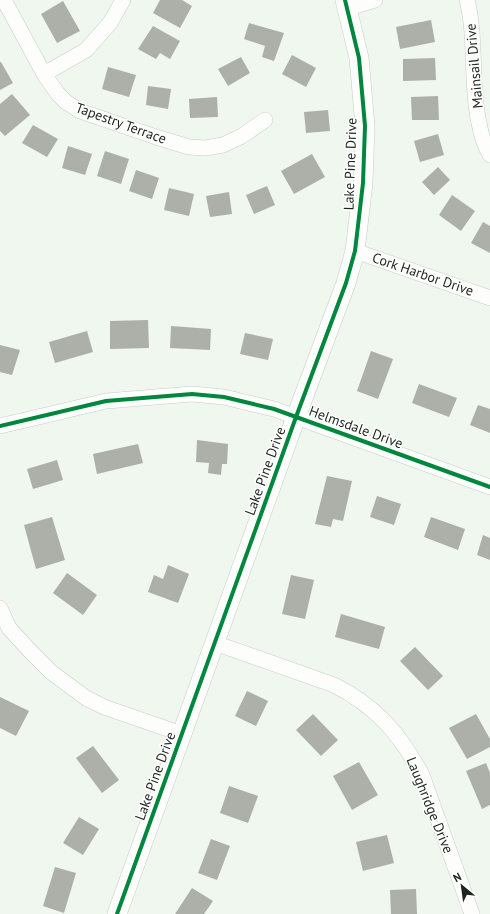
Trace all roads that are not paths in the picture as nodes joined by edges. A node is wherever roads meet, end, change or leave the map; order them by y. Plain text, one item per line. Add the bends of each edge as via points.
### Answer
1 (4, 0) edge
2 (123, 0) edge
3 (375, 0) edge
4 (467, 0) edge
5 (347, 4) edge
6 (44, 74) junction
7 (265, 120) dead end
8 (490, 155) edge
9 (355, 251) junction
10 (490, 298) edge
11 (296, 417) junction
12 (0, 426) edge
13 (490, 487) edge
14 (0, 608) edge
15 (5, 631) edge
16 (215, 643) junction
17 (182, 734) junction
18 (117, 914) edge
19 (472, 914) edge

1 - 6 street, Tapestry Terrace
2 - 6 street via 110,23 86,50
3 - 5 street
4 - 8 street, Mainsail Drive via 476,110 482,138
5 - 9 street, Lake Pine Drive via 359,58 365,126 363,182
6 - 7 street, Tapestry Terrace via 58,94 80,111 189,147 223,145
9 - 10 street, Cork Harbor Drive
9 - 11 street, Lake Pine Drive via 346,283
11 - 12 street, Helmsdale Drive via 224,397 192,394 106,401
11 - 13 street, Helmsdale Drive
11 - 16 street, Lake Pine Drive
14 - 15 street
15 - 17 street via 51,672 86,698 104,707
16 - 17 street, Lake Pine Drive
16 - 19 street, Laughridge Drive via 334,685 366,704 389,726 411,754 422,775
17 - 18 street, Lake Pine Drive

